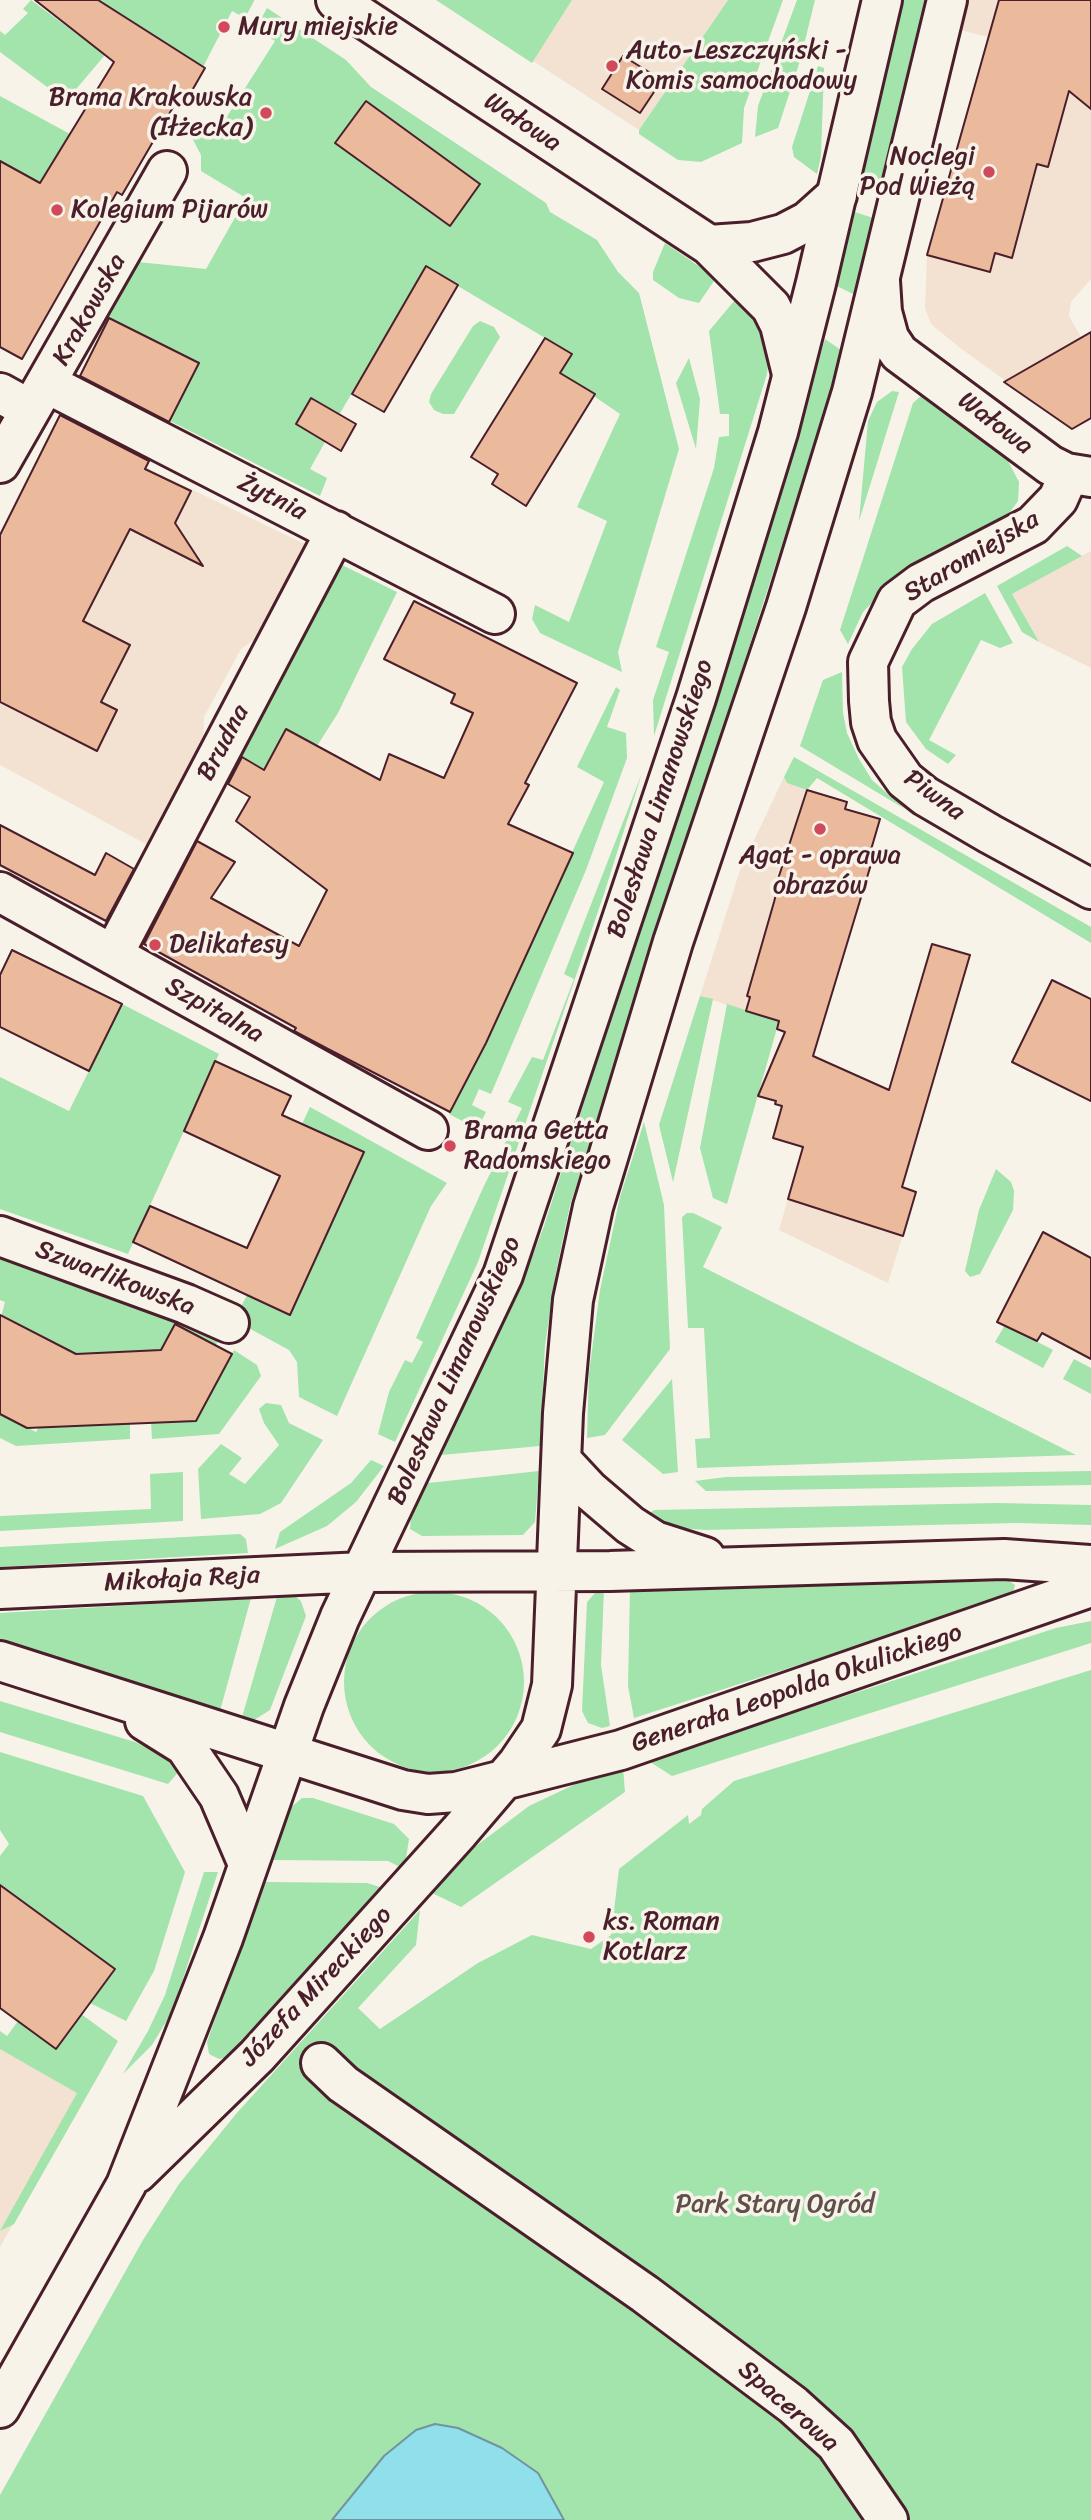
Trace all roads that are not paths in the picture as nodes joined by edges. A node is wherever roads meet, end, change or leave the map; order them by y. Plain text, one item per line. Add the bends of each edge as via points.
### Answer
1 (335, 0) edge
2 (882, 0) edge
3 (947, 0) edge
4 (167, 172) dead end
5 (837, 195) junction
6 (709, 245) junction
7 (880, 281) junction
8 (915, 365) junction
9 (792, 374) junction
10 (852, 392) junction
11 (26, 395) edge
12 (0, 463) edge
13 (1080, 476) edge
14 (336, 531) junction
15 (495, 614) dead end
16 (876, 641) joint
17 (1091, 889) edge
18 (0, 892) edge
19 (113, 955) junction
20 (428, 1130) dead end
21 (0, 1236) edge
22 (229, 1323) dead end
23 (562, 1461) junction
24 (773, 1565) junction
25 (1091, 1565) edge
26 (558, 1571) junction
27 (363, 1572) junction
28 (1091, 1587) edge
29 (0, 1589) edge
30 (0, 1661) edge
31 (78, 1686) junction
32 (288, 1753) junction
33 (501, 1782) junction
34 (248, 1864) junction
35 (321, 2063) dead end
36 (126, 2185) junction
37 (0, 2408) edge
38 (888, 2520) edge

1 - 6 main road, Wałowa
2 - 5 main road, Bolesława Limanowskiego
3 - 7 main road
4 - 11 main road, Krakowska
5 - 6 main road via 808,221 783,234
5 - 9 main road, Bolesława Limanowskiego
6 - 9 main road, Wałowa via 771,307
7 - 8 main road, Wałowa via 889,338
7 - 10 main road
8 - 10 main road via 888,370
8 - 13 main road, Wałowa via 1050,465
9 - 27 main road, Bolesława Limanowskiego via 695,698 503,1275
10 - 23 main road via 786,607 673,942 593,1207 573,1300
11 - 12 main road, Krakowska
11 - 14 main road, Żytnia
13 - 16 main road, Staromiejska via 1033,525 907,593 891,610
14 - 15 main road, Żytnia
14 - 19 main road, Brudna
16 - 17 main road, Piwna via 868,662 871,722 877,740 905,780 925,796
18 - 19 main road, Szpitalna
19 - 20 main road, Szpitalna
21 - 22 main road, Szwarlikowska
23 - 24 main road via 629,1525 655,1542 687,1553
23 - 26 main road
24 - 25 main road via 1004,1559
24 - 26 main road
26 - 27 main road, Mikołaja Reja
26 - 33 main road, Józefa Mireckiego via 548,1708 532,1745
27 - 29 main road, Mikołaja Reja
27 - 32 main road, Bolesława Limanowskiego via 340,1617
28 - 33 main road, Generała Leopolda Okulickiego via 621,1750
30 - 31 main road
31 - 32 main road
31 - 34 main road via 185,1745 219,1796
32 - 33 main road, Generała Leopolda Okulickiego via 428,1794
32 - 34 main road, Józefa Mireckiego
33 - 36 main road, Józefa Mireckiego via 257,2056
34 - 36 main road, Józefa Mireckiego
35 - 38 main road, Spacerowa via 343,2084 793,2404 836,2444
36 - 37 main road, Józefa Mireckiego

